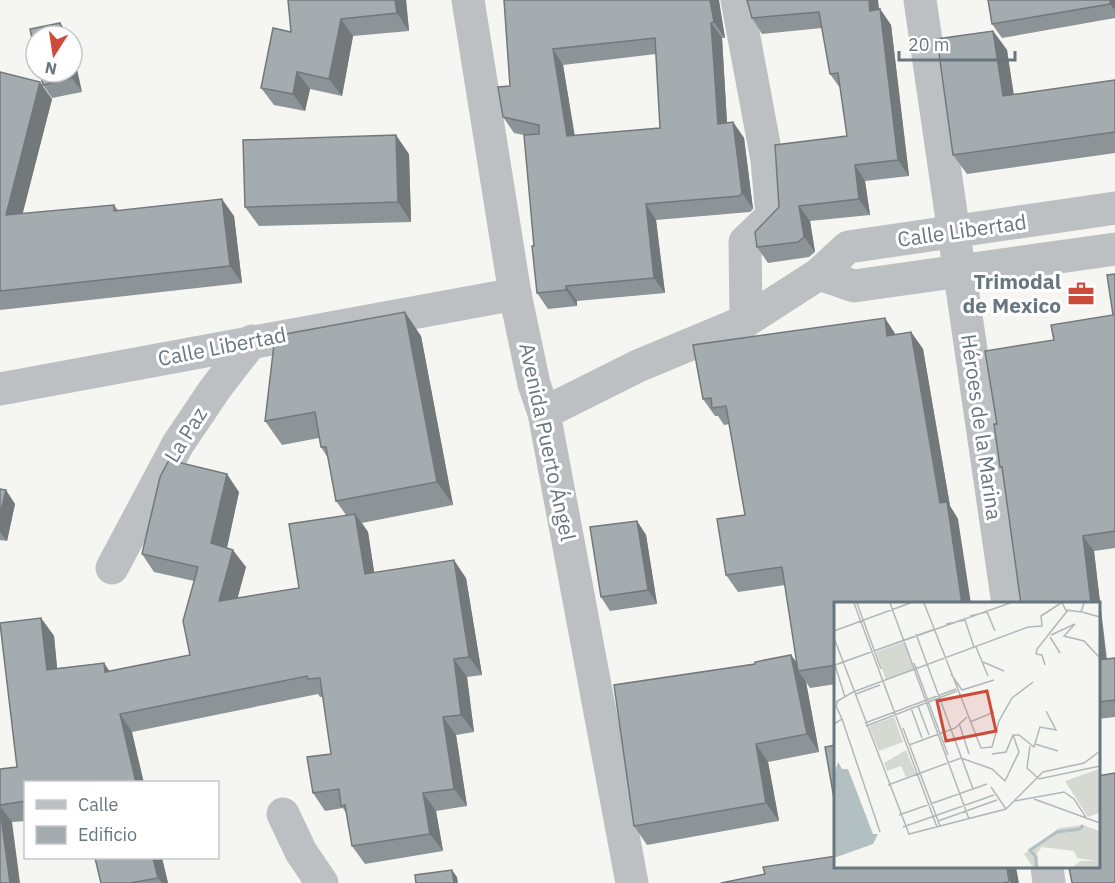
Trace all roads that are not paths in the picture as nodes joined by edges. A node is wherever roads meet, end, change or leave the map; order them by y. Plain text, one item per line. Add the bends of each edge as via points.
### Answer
1 (468, 0) edge
2 (738, 0) edge
3 (920, 0) edge
4 (1115, 208) edge
5 (953, 232) junction
6 (1115, 249) edge
7 (958, 271) junction
8 (819, 274) junction
9 (515, 294) junction
10 (746, 321) junction
11 (252, 342) junction
12 (0, 389) edge
13 (544, 412) junction
14 (112, 568) dead end
15 (1008, 602) edge
16 (283, 814) dead end
17 (1047, 868) edge
18 (322, 883) edge
19 (632, 883) edge
20 (1049, 883) edge

1 - 9 street, Avenida Puerto Ángel
2 - 10 street via 767,160 772,216 745,242
3 - 5 street, Héroes de la Marina
4 - 5 street, Calle Libertad
5 - 7 street, Héroes de la Marina
5 - 8 street, Calle Libertad via 848,247
6 - 7 street, Calle Libertad
7 - 8 street, Calle Libertad via 854,286
7 - 15 street, Héroes de la Marina
8 - 10 street, Calle Libertad
9 - 11 street, Calle Libertad
9 - 13 street, Avenida Puerto Ángel via 534,384
10 - 13 street, Calle Libertad via 638,366
11 - 12 street, Calle Libertad
11 - 14 street, La Paz via 178,444
13 - 19 street, Avenida Puerto Ángel
16 - 18 street via 300,852
17 - 20 street

